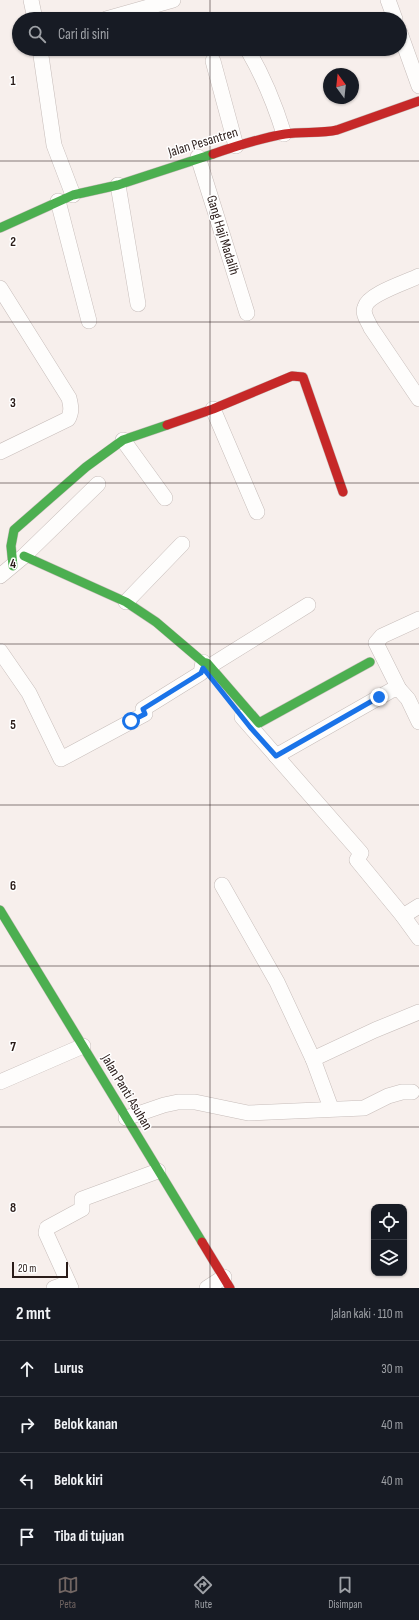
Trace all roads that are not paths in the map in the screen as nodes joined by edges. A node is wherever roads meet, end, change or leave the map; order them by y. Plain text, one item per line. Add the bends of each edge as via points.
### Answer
1 (31, 0) edge
2 (173, 0) edge
3 (388, 0) edge
4 (34, 12) edge
5 (131, 12) edge
6 (392, 12) edge
7 (407, 53) edge
8 (41, 56) edge
9 (251, 56) edge
10 (213, 61) dead end
11 (419, 86) edge
12 (419, 101) edge
13 (284, 134) junction
14 (236, 146) junction
15 (198, 157) junction
16 (118, 185) junction
17 (73, 195) junction
18 (58, 201) junction
19 (0, 228) edge
20 (419, 276) edge
21 (0, 288) edge
22 (138, 304) dead end
23 (247, 313) dead end
24 (88, 321) dead end
25 (419, 399) edge
26 (213, 409) junction
27 (123, 440) junction
28 (0, 452) edge
29 (98, 484) dead end
30 (343, 492) dead end
31 (165, 498) dead end
32 (256, 512) dead end
33 (182, 544) dead end
34 (19, 561) junction
35 (0, 576) edge
36 (126, 602) junction
37 (308, 605) dead end
38 (419, 619) edge
39 (0, 651) edge
40 (370, 662) dead end
41 (205, 666) junction
42 (409, 694) edge
43 (419, 722) edge
44 (276, 756) junction
45 (222, 885) dead end
46 (419, 906) edge
47 (0, 910) edge
48 (403, 916) junction
49 (419, 938) edge
50 (419, 1012) edge
51 (83, 1046) junction
52 (313, 1059) junction
53 (0, 1082) edge
54 (412, 1092) dead end
55 (331, 1108) junction
56 (126, 1118) junction
57 (158, 1171) junction
58 (227, 1282) edge
59 (69, 1285) edge
60 (54, 1288) edge
61 (207, 1288) edge

1 - 4 street
2 - 5 street
3 - 6 street
7 - 11 street
8 - 17 street via 54,145
9 - 13 street via 262,76
10 - 14 street
12 - 13 street, Jalan Pesantren via 325,133
13 - 14 street, Jalan Pesantren
14 - 15 street, Jalan Pesantren
15 - 16 street, Jalan Pesantren
15 - 23 street, Gang Haji Madalih
16 - 17 street, Jalan Pesantren
16 - 22 street
17 - 18 street, Jalan Pesantren
18 - 19 street, Jalan Pesantren
18 - 24 street
20 - 25 street via 371,298 365,306 364,315
21 - 28 street via 69,398 71,414 68,419
26 - 27 street
26 - 30 street via 292,376 303,377
26 - 32 street
27 - 31 street
27 - 34 street via 86,467 14,530 11,546
29 - 34 street
33 - 36 street
34 - 35 street
34 - 36 street
36 - 41 street via 156,622
37 - 41 street
38 - 42 street via 382,636 376,643
39 - 41 street via 29,693 61,759 145,714 143,709 201,673
40 - 41 street via 259,723
41 - 44 street via 250,727
42 - 43 street
42 - 44 street via 392,690
44 - 48 street via 361,854 357,860
45 - 52 street via 277,982
46 - 48 street
47 - 51 street, Jalan Panti Asuhan
48 - 49 street
50 - 52 street
51 - 53 street
51 - 56 street, Jalan Panti Asuhan
52 - 55 street
54 - 55 street via 388,1096 364,1108
55 - 56 street via 248,1112 195,1102 178,1102
56 - 57 street, Jalan Panti Asuhan
57 - 58 street, Jalan Panti Asuhan
57 - 59 street via 82,1199 82,1209 47,1228 46,1233
58 - 61 street
59 - 60 street

